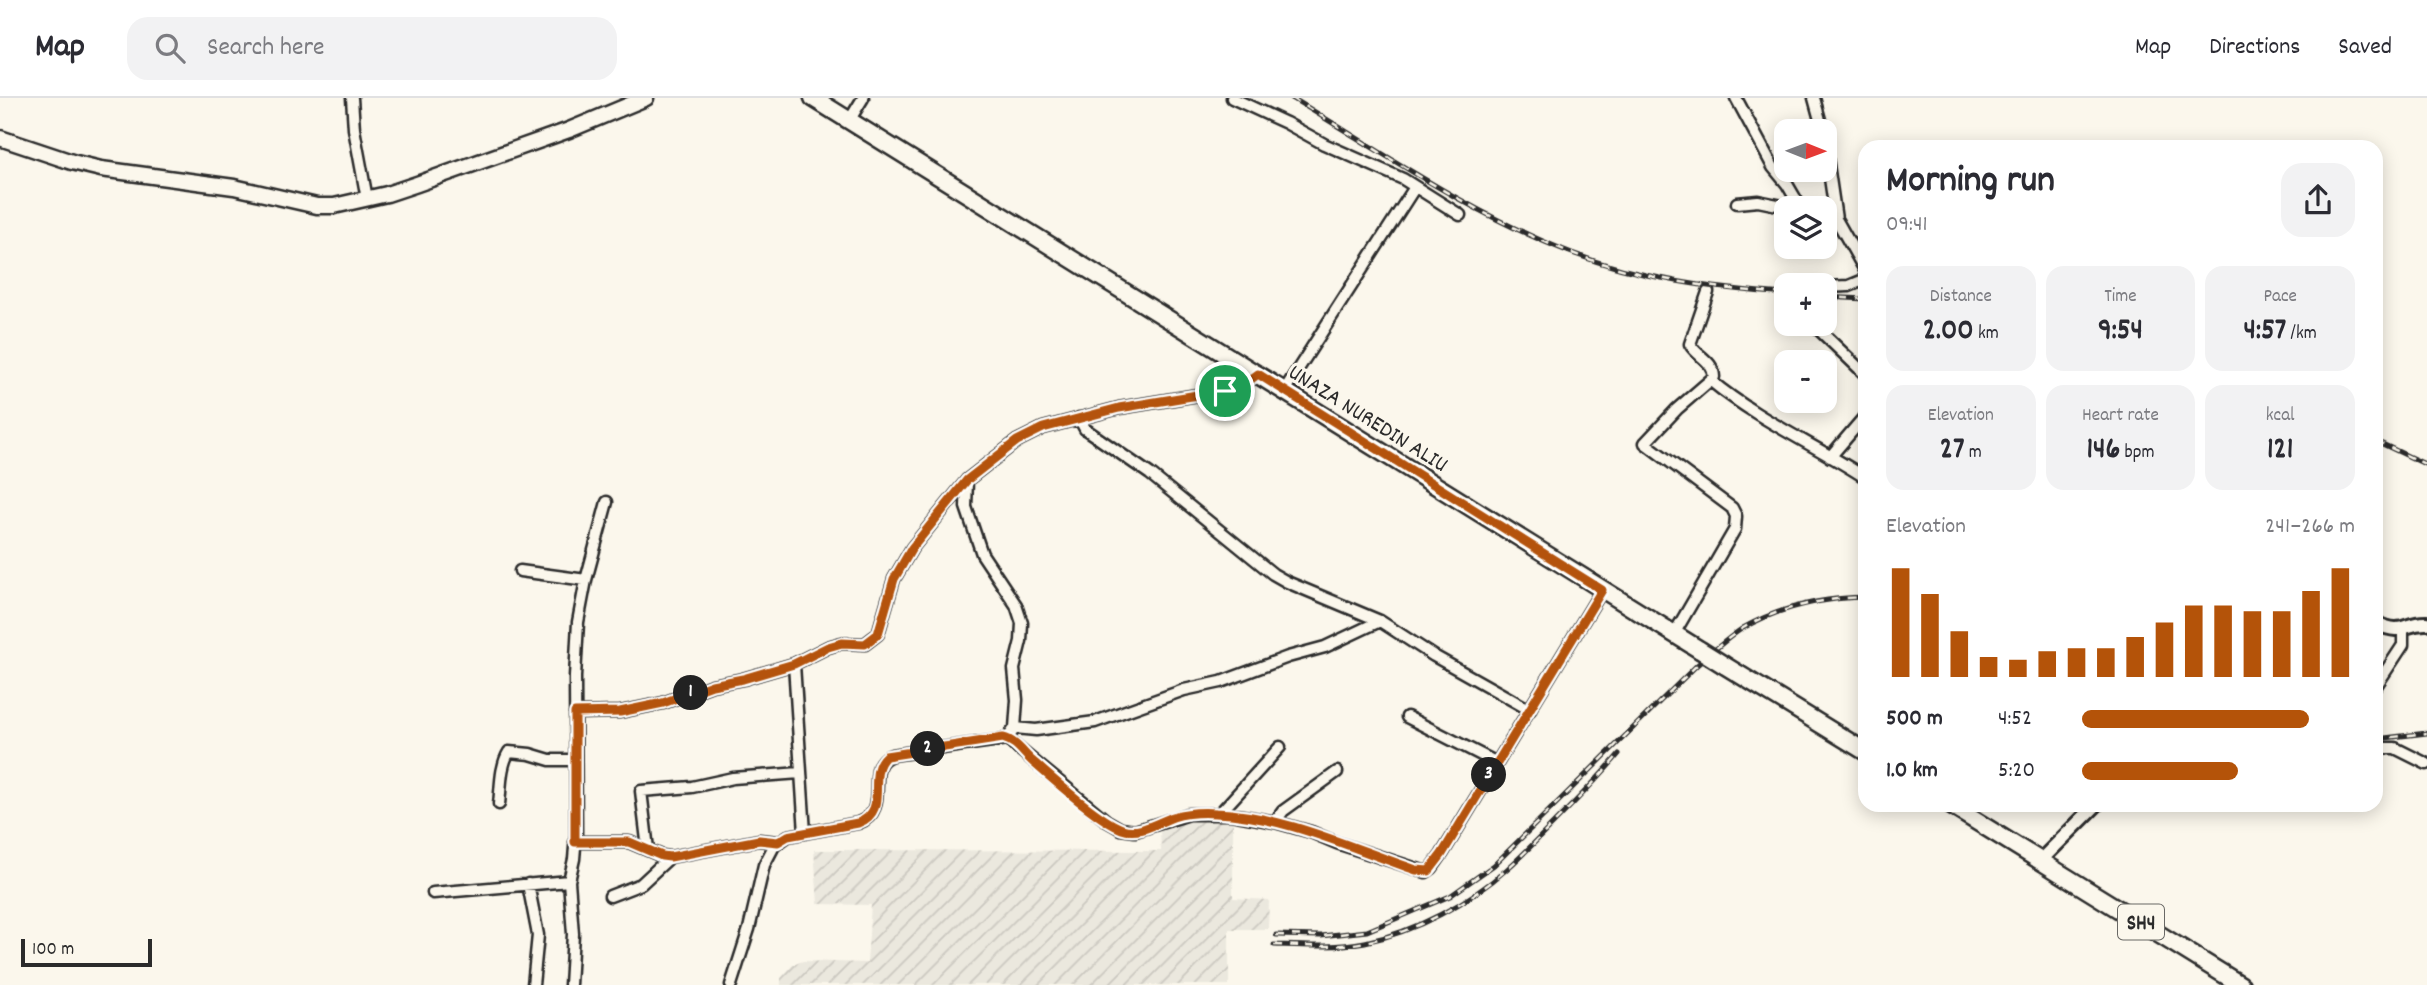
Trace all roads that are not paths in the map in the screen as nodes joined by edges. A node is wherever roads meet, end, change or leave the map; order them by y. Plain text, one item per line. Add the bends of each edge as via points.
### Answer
1 (352, 98) edge
2 (646, 98) edge
3 (813, 98) edge
4 (863, 98) edge
5 (1232, 98) edge
6 (1736, 98) edge
7 (1814, 98) edge
8 (1820, 119) edge
9 (849, 121) junction
10 (0, 138) edge
11 (1415, 187) junction
12 (1794, 196) edge
13 (367, 199) junction
14 (1737, 203) dead end
15 (1774, 204) edge
16 (1460, 215) dead end
17 (1837, 221) edge
18 (1858, 258) edge
19 (1858, 282) edge
20 (1837, 286) edge
21 (1708, 292) dead end
22 (1825, 336) edge
23 (1858, 367) edge
24 (1258, 374) junction
25 (1711, 381) junction
26 (1284, 391) junction
27 (1079, 418) junction
28 (1858, 424) edge
29 (1830, 457) junction
30 (1858, 473) edge
31 (967, 480) junction
32 (607, 502) dead end
33 (520, 571) dead end
34 (586, 580) junction
35 (1602, 590) junction
36 (1380, 621) junction
37 (2427, 623) edge
38 (2383, 626) edge
39 (2403, 630) junction
40 (1674, 634) junction
41 (794, 664) junction
42 (2383, 675) edge
43 (1530, 710) junction
44 (575, 713) junction
45 (1407, 717) dead end
46 (1015, 727) junction
47 (1007, 739) junction
48 (1280, 747) dead end
49 (1858, 747) edge
50 (2383, 748) edge
51 (575, 760) junction
52 (1497, 763) junction
53 (2427, 764) edge
54 (1337, 772) dead end
55 (800, 773) junction
56 (499, 804) dead end
57 (1961, 812) edge
58 (2089, 812) edge
59 (1220, 813) junction
60 (1275, 822) junction
61 (805, 832) junction
62 (575, 842) junction
63 (778, 842) junction
64 (648, 849) junction
65 (670, 857) junction
66 (2040, 861) junction
67 (569, 881) junction
68 (528, 884) junction
69 (433, 893) dead end
70 (610, 896) dead end
71 (533, 985) edge
72 (570, 985) edge
73 (731, 985) edge
74 (2241, 985) edge

1 - 13 street
2 - 13 main road via 569,130
3 - 9 main road, UNAZA NUREDIN ALIU
4 - 9 street
5 - 11 street
6 - 12 street
7 - 8 street
9 - 24 main road, UNAZA NUREDIN ALIU
10 - 13 main road via 72,163 234,187 296,202 334,206
11 - 16 street
11 - 26 street
14 - 15 street
17 - 18 street
19 - 20 street
21 - 25 street via 1690,344 1713,368
22 - 23 street
24 - 26 main road, UNAZA NUREDIN ALIU
24 - 27 street via 1234,389
25 - 29 street via 1763,419
25 - 40 street via 1693,393 1645,443 1736,516 1732,537
26 - 35 main road, UNAZA NUREDIN ALIU
27 - 31 street via 1030,433
27 - 36 street via 1085,429 1150,474 1273,574
28 - 29 street
29 - 30 street
31 - 41 street via 903,561 878,634 865,644 842,643
31 - 46 street via 967,506 982,554 1022,623 1014,669
32 - 34 street
33 - 34 street
34 - 44 street via 578,622
35 - 40 main road, UNAZA NUREDIN ALIU
35 - 43 street
36 - 43 street
36 - 46 street via 1325,647 1095,722 1036,730
37 - 39 street
38 - 39 street
39 - 42 street via 2403,645
40 - 49 main road, UNAZA NUREDIN ALIU, bridge
41 - 44 street via 663,703 620,712
41 - 55 street
43 - 52 street
44 - 51 street
45 - 52 street
46 - 47 street
47 - 59 street via 1121,829 1135,831 1189,814
47 - 61 street via 886,756 878,769 877,801 868,818
48 - 59 street
50 - 53 street via 2395,748
51 - 56 street via 509,752
51 - 62 street
52 - 60 street via 1442,854 1426,872
54 - 60 street via 1283,811
55 - 61 street
55 - 64 street via 641,791
57 - 66 main road, SH4
58 - 66 street
59 - 60 street
61 - 63 street
62 - 64 street via 629,842
62 - 67 street
63 - 65 street via 759,840
63 - 73 street via 764,865
64 - 65 street
65 - 70 street via 641,884
66 - 74 main road, SH4
67 - 68 street
67 - 72 street
68 - 69 street
68 - 71 street via 538,935

